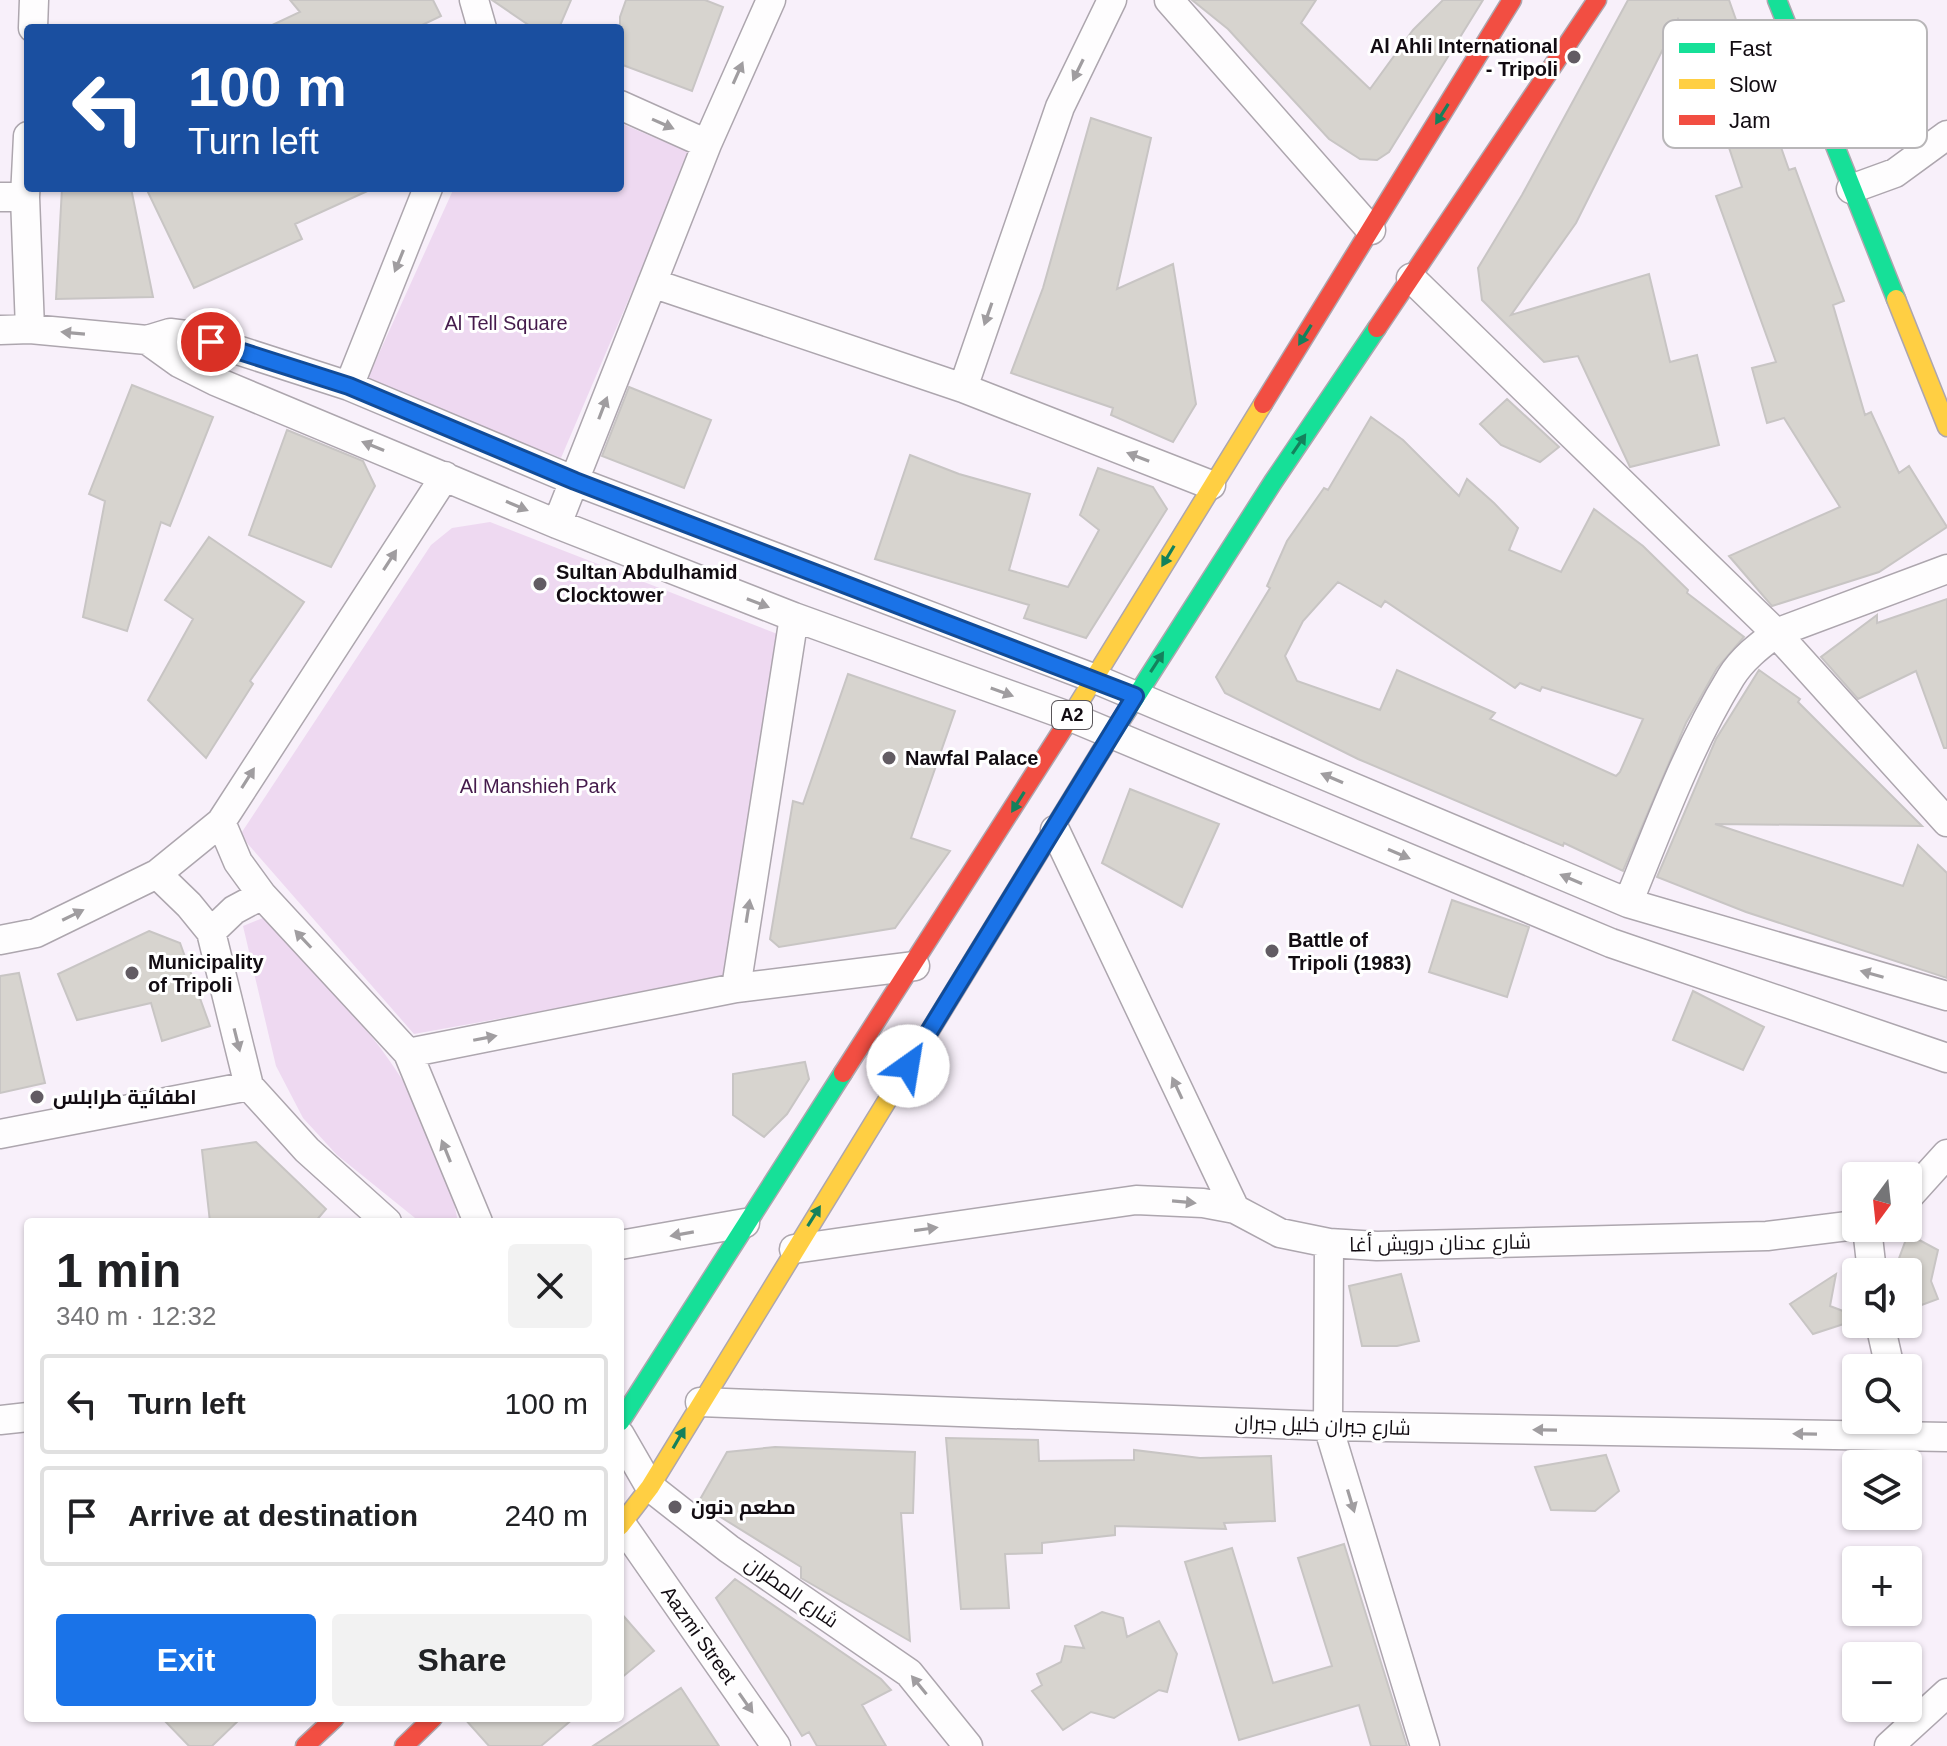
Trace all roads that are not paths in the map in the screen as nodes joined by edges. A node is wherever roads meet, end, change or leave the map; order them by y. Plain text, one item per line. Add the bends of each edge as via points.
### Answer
1 (34, 0) edge
2 (771, 0) edge
3 (1112, 0) edge
4 (1169, 0) edge
5 (1512, 0) edge
6 (1597, 0) edge
7 (1777, 0) edge
8 (1785, 20) edge
9 (33, 24) edge
10 (624, 107) edge
11 (1947, 135) edge
12 (707, 144) junction
13 (1835, 148) edge
14 (24, 152) edge
15 (1851, 189) junction
16 (426, 192) edge
17 (13, 197) edge
18 (1371, 230) junction
19 (1411, 278) junction
20 (652, 283) junction
21 (30, 329) junction
22 (0, 330) edge
23 (147, 340) junction
24 (349, 386) junction
25 (963, 388) junction
26 (1947, 427) edge
27 (445, 476) junction
28 (575, 481) junction
29 (1211, 485) junction
30 (557, 524) junction
31 (1947, 569) edge
32 (794, 617) junction
33 (1776, 633) junction
34 (1093, 678) junction
35 (1135, 696) junction
36 (1071, 717) junction
37 (1111, 734) junction
38 (221, 822) junction
39 (1947, 822) edge
40 (1055, 830) junction
41 (157, 874) junction
42 (262, 895) junction
43 (1628, 903) junction
44 (211, 932) junction
45 (0, 940) edge
46 (915, 966) junction
47 (736, 988) junction
48 (1947, 996) edge
49 (408, 1053) junction
50 (1947, 1058) edge
51 (249, 1086) junction
52 (0, 1134) edge
53 (1947, 1154) edge
54 (1922, 1182) edge
55 (1235, 1209) junction
56 (383, 1218) edge
57 (476, 1218) edge
58 (745, 1223) junction
59 (1842, 1227) edge
60 (1329, 1243) junction
61 (624, 1244) edge
62 (794, 1249) junction
63 (700, 1402) junction
64 (624, 1416) edge
65 (24, 1417) edge
66 (0, 1420) edge
67 (1328, 1426) junction
68 (1842, 1428) edge
69 (1922, 1431) edge
70 (1947, 1437) edge
71 (624, 1442) edge
72 (650, 1487) junction
73 (624, 1520) edge
74 (624, 1528) edge
75 (1947, 1693) edge
76 (331, 1722) edge
77 (429, 1722) edge
78 (305, 1746) edge
79 (404, 1746) edge
80 (776, 1746) edge
81 (968, 1746) edge
82 (1425, 1746) edge
83 (1889, 1746) edge

1 - 9 street
12 -> 2 street
3 -> 25 street via 1060,107
4 - 18 street
5 -> 18 main road, A2
6 - 19 main road, A2
7 - 8 main road
10 -> 12 street
11 - 15 street via 1895,173
12 - 20 street
13 - 15 main road
14 - 17 street
15 - 26 main road
16 -> 24 street
17 - 21 street
18 -> 29 main road, A2
19 - 33 street
35 -> 19 main road, A2
20 - 25 street
28 -> 20 street
21 - 22 street
23 -> 21 street
23 - 24 street via 170,333 194,336
27 -> 23 street via 215,381
24 - 28 street
29 -> 25 street
27 -> 30 street
38 -> 27 street
28 - 30 street
28 - 34 street
29 -> 34 main road, A2
30 -> 32 street
31 - 33 street
32 -> 36 street
47 -> 32 street
33 - 39 street
33 - 43 street via 1732,675 1675,790
34 - 35 street
34 - 36 main road, A2
35 - 37 main road, A2
43 -> 35 street
36 - 37 street
36 -> 46 main road, A2
37 - 40 main road, A2
37 -> 50 street via 1611,943
38 - 41 street
38 - 42 street via 238,862
55 -> 40 street
62 -> 40 main road, A2
41 - 44 street
45 -> 41 street via 36,933
42 - 44 street via 234,910
49 -> 42 street
48 -> 43 street
44 -> 51 street
46 - 47 street
46 - 58 main road, A2
49 -> 47 street
57 -> 49 street
51 - 52 street
51 - 56 street via 307,1150
53 - 54 street
55 - 60 street, شارع عدنان درويش أغا via 1280,1233
62 -> 55 street, شارع عدنان درويش أغا via 1114,1202 1169,1200
58 -> 61 street
58 - 64 main road, A2
59 - 60 street, شارع عدنان درويش أغا via 1767,1236
60 - 67 street
62 - 63 main road, A2
63 - 67 street, شارع جبران خليل جبران
72 -> 63 main road, A2
65 - 66 street
68 -> 67 street, شارع جبران خليل جبران
67 -> 82 street
69 - 70 street, شارع جبران خليل جبران
71 - 72 street, شارع المطران
72 - 73 main road, A2
81 -> 72 street, شارع المطران via 909,1673 729,1549
74 -> 80 street, Aazmi Street
75 - 83 street
76 - 78 main road
77 - 79 main road

